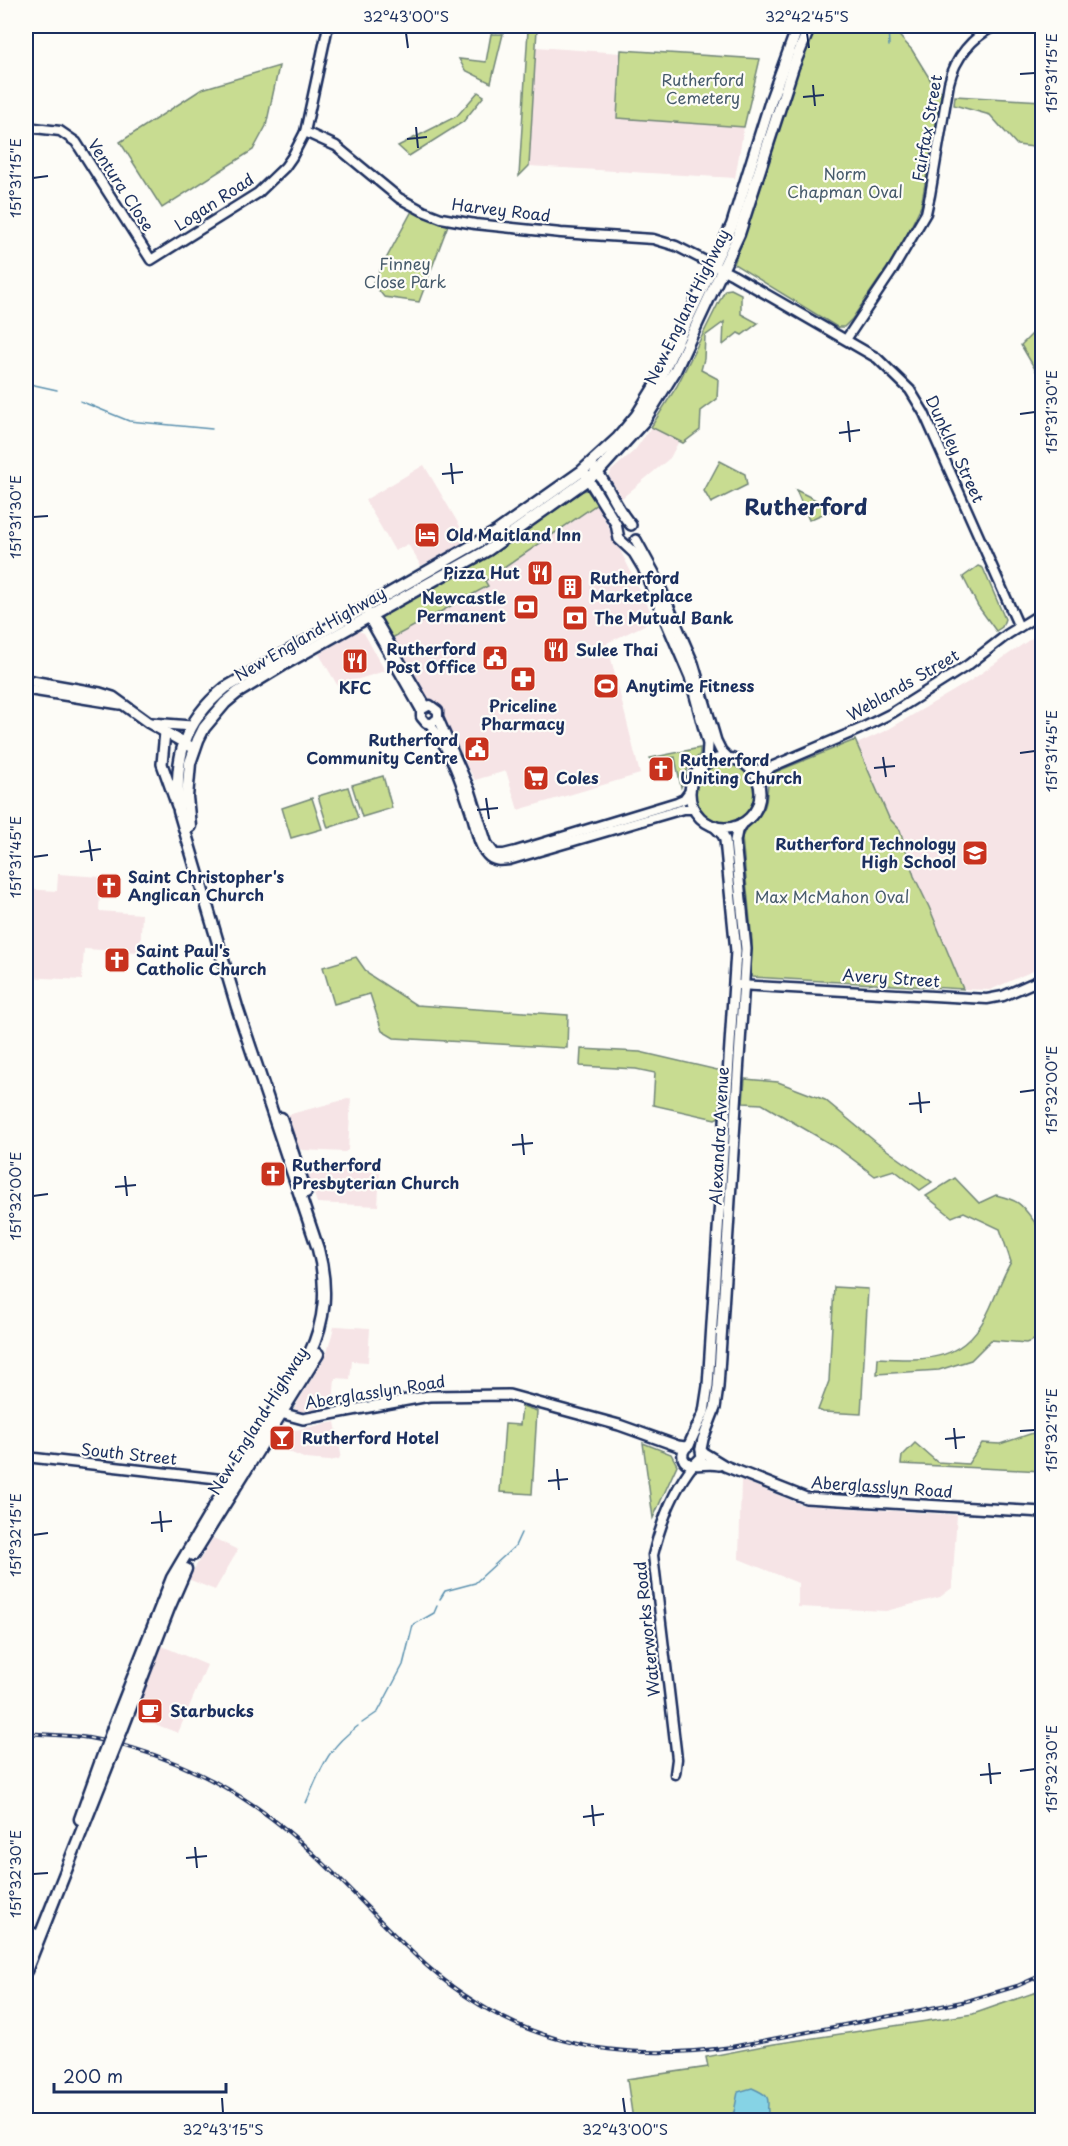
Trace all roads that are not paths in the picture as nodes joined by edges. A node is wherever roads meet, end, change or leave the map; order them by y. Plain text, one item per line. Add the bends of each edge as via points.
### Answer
1 (328, 26) edge
2 (798, 26) edge
3 (810, 26) edge
4 (995, 26) edge
5 (26, 127) edge
6 (304, 132) junction
7 (759, 139) junction
8 (766, 155) junction
9 (151, 261) joint
10 (718, 268) junction
11 (847, 338) junction
12 (590, 472) junction
13 (631, 525) junction
14 (618, 532) junction
15 (636, 540) junction
16 (623, 543) junction
17 (367, 612) junction
18 (1042, 613) edge
19 (1019, 627) junction
20 (26, 680) edge
21 (26, 689) edge
22 (120, 704) junction
23 (423, 708) junction
24 (438, 718) junction
25 (149, 723) junction
26 (429, 723) junction
27 (192, 726) junction
28 (165, 732) junction
29 (183, 743) junction
30 (195, 749) junction
31 (728, 758) junction
32 (707, 762) junction
33 (771, 767) junction
34 (752, 771) junction
35 (758, 782) junction
36 (690, 791) junction
37 (694, 809) junction
38 (179, 811) junction
39 (741, 824) junction
40 (714, 826) junction
41 (492, 856) junction
42 (1042, 979) edge
43 (739, 985) junction
44 (283, 1412) junction
45 (270, 1416) junction
46 (701, 1451) junction
47 (685, 1452) junction
48 (26, 1457) edge
49 (695, 1464) junction
50 (725, 1466) junction
51 (230, 1480) junction
52 (679, 1485) junction
53 (1042, 1512) edge
54 (118, 1729) junction
55 (107, 1756) junction
56 (675, 1774) dead end
57 (26, 1952) edge
58 (26, 1971) edge

1 - 6 street, Logan Road
2 - 7 highway, New England Highway
3 - 8 highway, New England Highway via 792,67
4 - 11 street, Fairfax Street via 975,39 954,68 948,83 926,213
5 - 9 street, Ventura Close via 53,129 76,142
6 - 9 street, Logan Road via 292,157 269,184
6 - 10 street, Harvey Road via 336,146 399,198 441,218 561,233 653,239
7 - 8 highway
7 - 10 highway, New England Highway
8 - 10 highway, New England Highway via 739,234
10 - 11 street, Dunkley Street
10 - 12 highway, New England Highway via 647,400
11 - 19 street, Dunkley Street via 887,365 924,413
12 - 13 main road
12 - 14 main road
12 - 17 highway, New England Highway via 488,550
13 - 14 main road
13 - 15 main road via 637,532
14 - 16 main road
15 - 16 main road
15 - 31 main road via 689,653 714,737
16 - 32 main road via 643,568 690,677 708,744
17 - 23 street
17 - 27 highway, New England Highway via 225,688
17 - 30 highway, New England Highway via 237,693 216,711
18 - 19 street, Weblands Street
19 - 33 street, Weblands Street via 968,665 884,717
20 - 22 main road via 100,693
21 - 22 main road
22 - 25 main road
23 - 24 street via 435,707
23 - 26 street via 422,720
24 - 26 street
24 - 41 street via 471,792
25 - 27 main road
25 - 28 main road
26 - 41 street via 462,784 480,844
27 - 29 highway, New England Highway
28 - 29 main road
28 - 38 main road via 162,764
29 - 30 main road
29 - 38 highway, New England Highway via 177,777
30 - 44 highway, New England Highway via 187,787 191,831 264,1069 326,1250 332,1284 324,1339
31 - 32 main road
31 - 34 main road
32 - 36 main road via 693,778
33 - 34 street, Weblands Street
33 - 35 street, Weblands Street
34 - 35 main road
35 - 39 main road via 757,807
36 - 37 main road
36 - 41 street via 677,802
37 - 40 main road
37 - 41 street via 675,811 509,860 497,861
38 - 45 highway, New England Highway via 237,1007 324,1275 318,1336
39 - 40 main road
39 - 43 main road, Alexandra Avenue via 735,841 745,939
40 - 43 main road, Alexandra Avenue via 725,840
42 - 43 street, Avery Street via 987,999
43 - 46 main road, Alexandra Avenue via 718,1387
43 - 47 main road, Alexandra Avenue via 707,1393 700,1422
44 - 45 main road, Aberglasslyn Road
44 - 47 main road, Aberglasslyn Road via 303,1419 419,1397 519,1396 619,1425
44 - 54 highway, New England Highway via 180,1579
45 - 51 highway, New England Highway
46 - 47 main road via 697,1446
46 - 49 main road
46 - 50 main road, Aberglasslyn Road
47 - 49 main road via 688,1463
47 - 52 street, Waterworks Road
48 - 51 street, South Street
49 - 50 main road, Aberglasslyn Road
49 - 52 street, Waterworks Road
50 - 53 main road, Aberglasslyn Road via 806,1498
51 - 54 highway, New England Highway via 172,1578
52 - 56 street, Waterworks Road via 660,1526 653,1555 677,1759
54 - 55 highway, New England Highway, bridge
55 - 57 highway, New England Highway
55 - 58 highway, New England Highway

